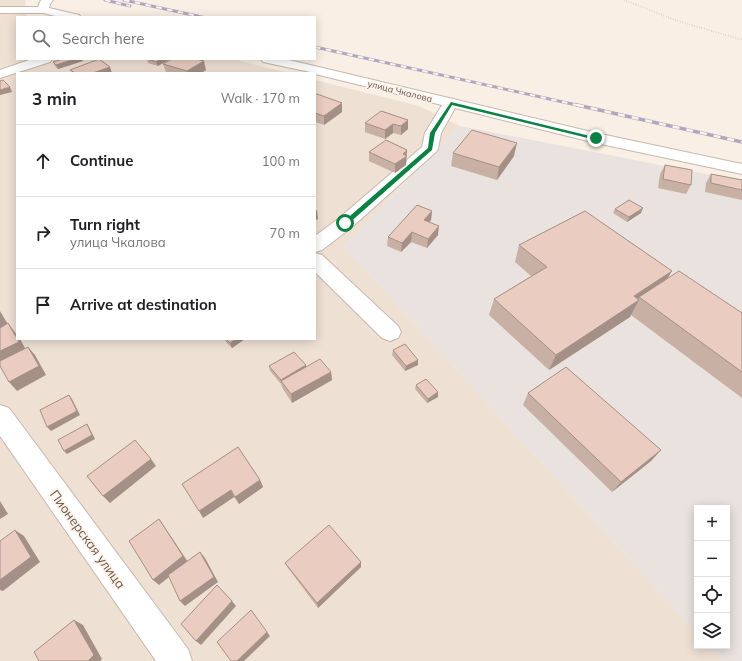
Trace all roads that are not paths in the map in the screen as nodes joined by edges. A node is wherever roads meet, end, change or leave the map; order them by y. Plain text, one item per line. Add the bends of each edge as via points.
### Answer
1 (45, 5) edge
2 (0, 10) edge
3 (72, 16) edge
4 (41, 60) edge
5 (272, 60) edge
6 (49, 72) edge
7 (0, 74) edge
8 (451, 103) junction
9 (742, 169) edge
10 (316, 244) edge
11 (316, 261) edge
12 (390, 332) dead end
13 (0, 416) edge
14 (176, 661) edge

1 - 2 street
1 - 3 street
4 - 6 street
4 - 7 street
5 - 8 street, улица Чкалова
8 - 9 street, улица Чкалова via 596,138
8 - 10 street via 433,133 430,149 345,223
11 - 12 street
13 - 14 street, Пионерская улица

